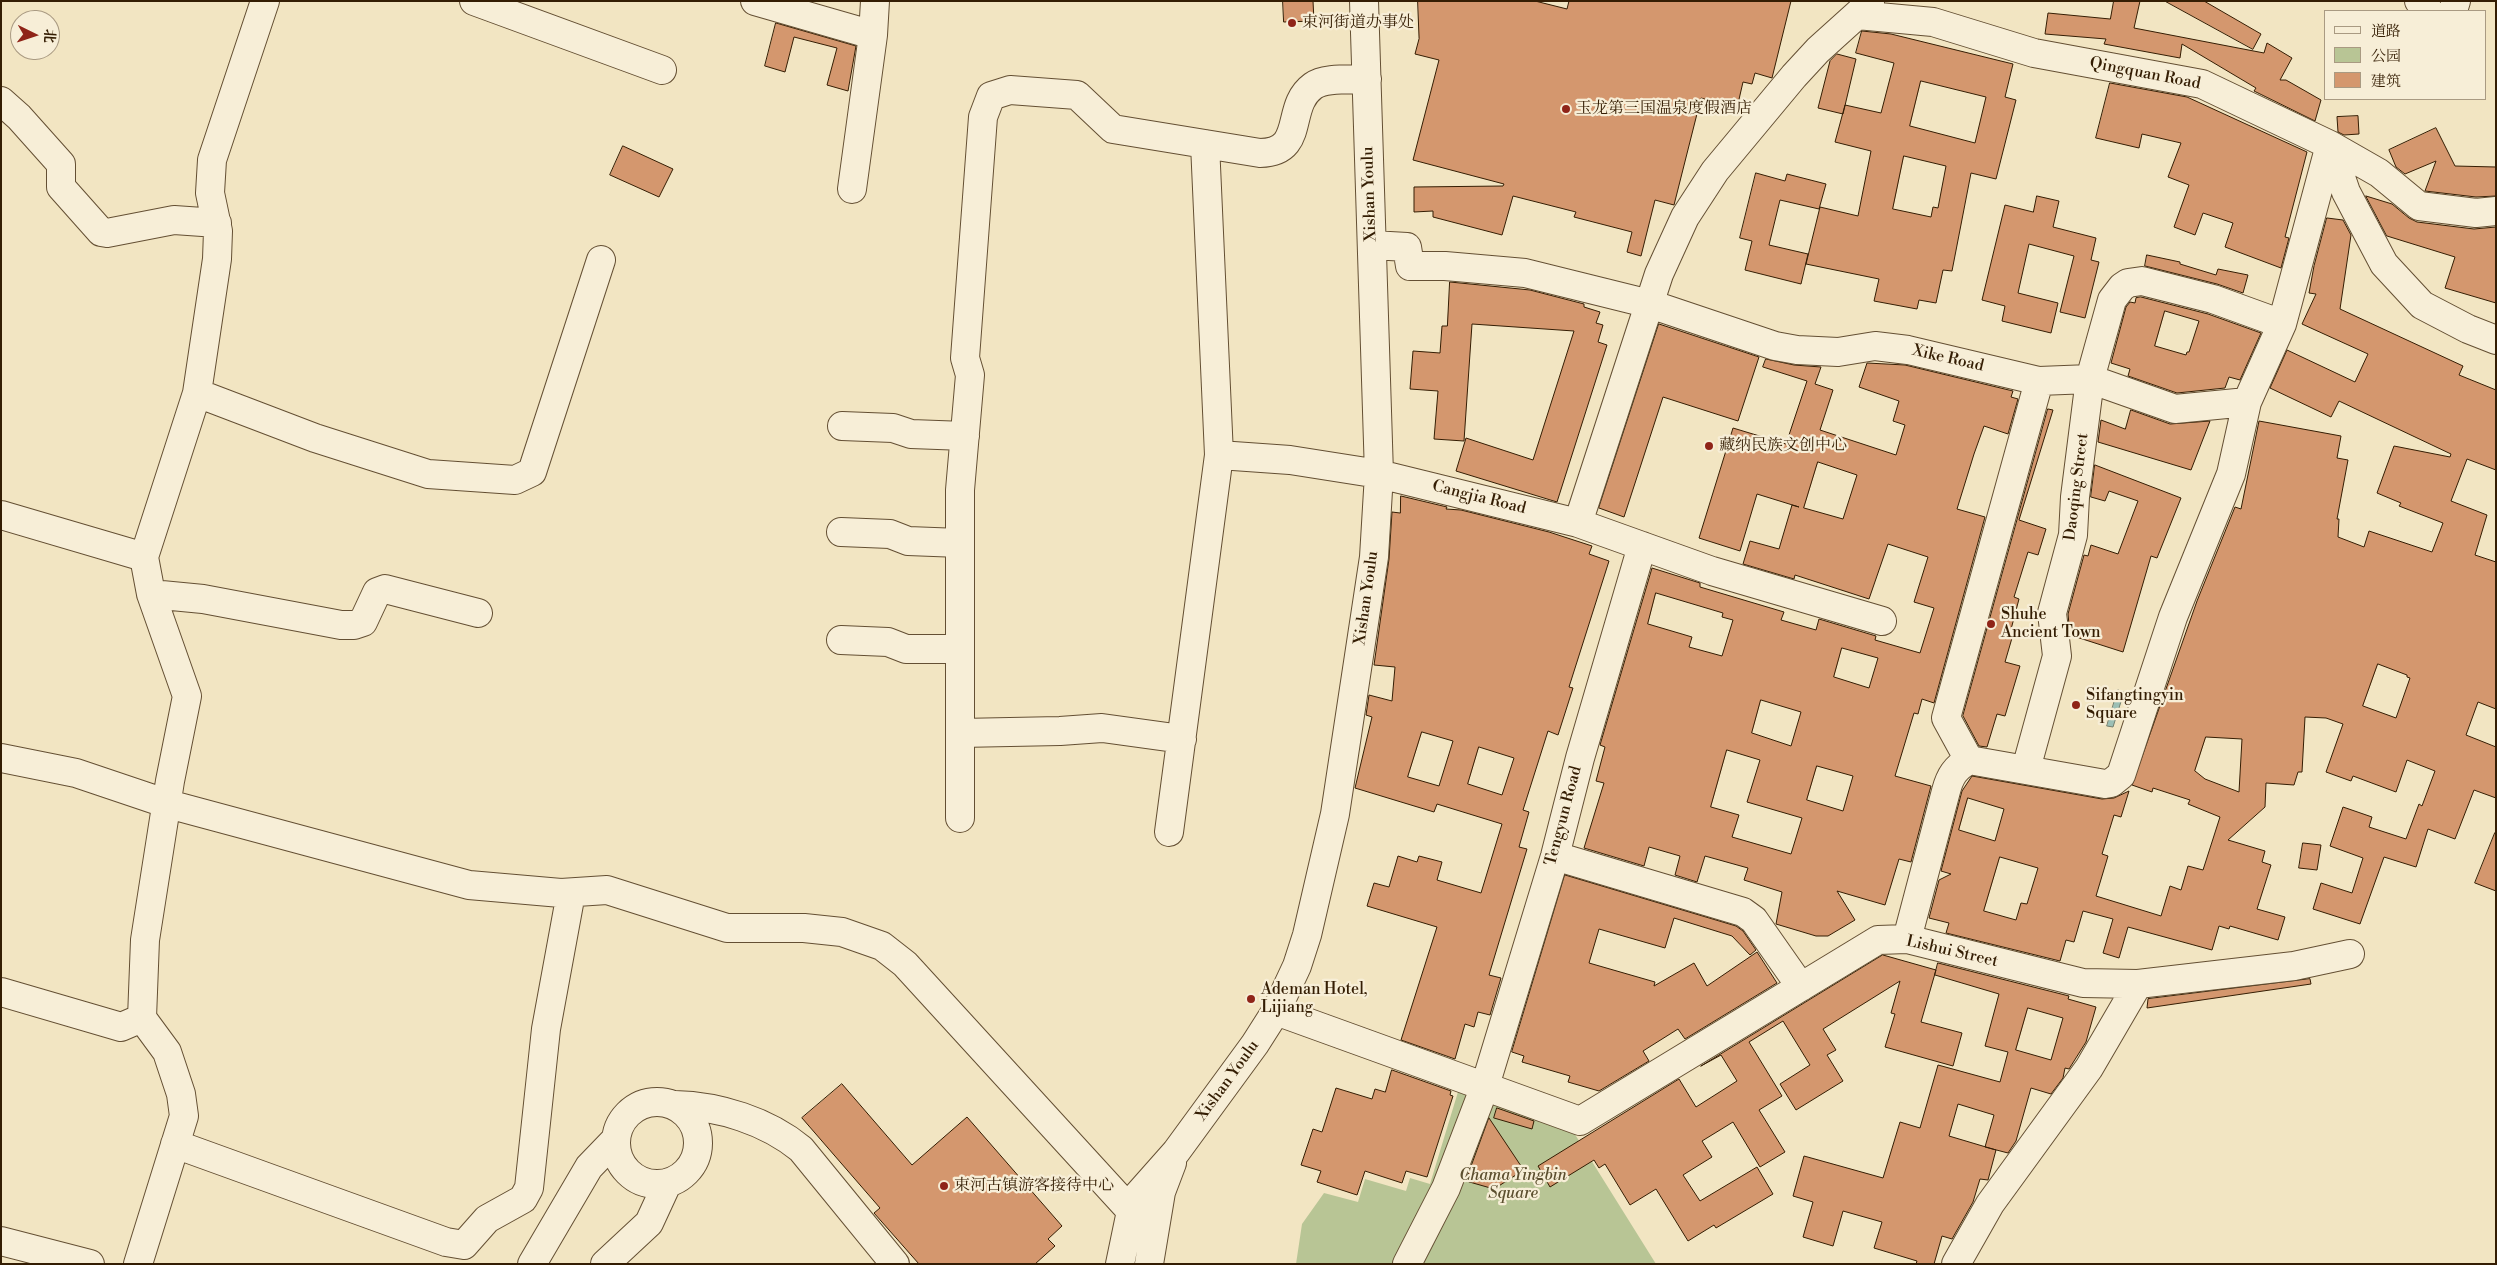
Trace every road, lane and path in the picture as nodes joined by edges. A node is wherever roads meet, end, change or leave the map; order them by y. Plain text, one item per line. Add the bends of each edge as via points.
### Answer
1 (266, 1) edge
2 (474, 1) edge
3 (755, 1) edge
4 (875, 1) edge
5 (1364, 1) edge
6 (2419, 1) edge
7 (1865, 8) edge
8 (2428, 10) edge
9 (873, 35) junction
10 (662, 70) dead end
11 (1366, 79) junction
12 (1, 101) edge
13 (1205, 144) junction
14 (2330, 146) junction
15 (852, 189) dead end
16 (2496, 211) edge
17 (217, 223) junction
18 (1372, 245) junction
19 (601, 260) dead end
20 (1650, 304) junction
21 (2282, 324) junction
22 (2496, 340) edge
23 (2090, 379) junction
24 (2039, 381) junction
25 (197, 393) junction
26 (2247, 402) junction
27 (842, 426) dead end
28 (965, 436) junction
29 (1219, 455) junction
30 (1380, 474) junction
31 (1, 515) edge
32 (1578, 523) junction
33 (842, 532) dead end
34 (960, 543) junction
35 (1642, 546) junction
36 (144, 557) junction
37 (151, 594) junction
38 (478, 613) dead end
39 (1882, 621) dead end
40 (841, 640) dead end
41 (960, 649) junction
42 (960, 733) junction
43 (1182, 738) junction
44 (1, 758) edge
45 (1969, 760) junction
46 (2026, 769) junction
47 (168, 804) junction
48 (960, 818) dead end
49 (1170, 832) dead end
50 (1555, 856) junction
51 (571, 893) junction
52 (1907, 939) junction
53 (2350, 954) dead end
54 (2138, 984) junction
55 (1801, 987) junction
56 (1, 992) edge
57 (1276, 1011) junction
58 (142, 1018) junction
59 (1486, 1086) junction
60 (675, 1105) junction
61 (616, 1140) junction
62 (175, 1144) junction
63 (1176, 1152) junction
64 (667, 1184) junction
65 (1131, 1211) junction
66 (1, 1241) edge
67 (90, 1264) edge
68 (138, 1264) edge
69 (532, 1264) edge
70 (605, 1264) edge
71 (895, 1264) edge
72 (1120, 1264) edge
73 (1148, 1264) edge
74 (1407, 1264) edge
75 (1956, 1264) edge

1 - 17 street via 212,160 210,193
2 - 10 street
3 - 9 street
4 - 9 street
5 - 11 street, Xishan Youlu
6 - 8 street
7 - 14 street, Qingquan Road via 1933,22 2034,53 2202,84
7 - 20 street via 1794,76 1715,171 1671,245
9 - 15 street
11 - 13 street via 1322,82 1313,86 1302,98 1290,140 1275,152 1260,153
11 - 18 street, Xishan Youlu
12 - 17 street via 61,164 61,187 101,232 174,220
13 - 28 street via 1113,129 1077,95 1010,90 991,96 983,117 965,358 970,375
13 - 29 street
14 - 16 street, Qingquan Road via 2378,173 2419,206 2476,213
14 - 21 street
14 - 22 street via 2346,192 2384,264 2422,305
17 - 25 street via 217,259
18 - 20 street, Xike Road via 1407,247 1410,266 1525,273
18 - 30 street, Xishan Youlu
19 - 25 street via 532,472 515,480 428,474 315,438
20 - 24 street, Xike Road via 1775,346 1838,352 1875,346 1908,350
20 - 32 street
21 - 23 street, Daoqing Street via 2213,299 2142,281 2128,283 2112,300
21 - 26 street
23 - 24 street, Xike Road
23 - 26 street, Xike Road via 2175,409
23 - 46 street, Daoqing Street via 2073,535 2052,612 2057,656
24 - 45 street via 1946,718
25 - 36 street
26 - 46 street via 2230,474 2173,617 2121,775 2117,780 2104,784
27 - 28 street
28 - 34 street
29 - 30 street, Cangjia Road via 1290,460
29 - 43 street
30 - 32 street, Cangjia Road
30 - 57 street, Xishan Youlu via 1374,557 1335,814 1307,935
31 - 36 street
32 - 35 street, Cangjia Road
33 - 34 street via 890,534 908,541
34 - 41 street
35 - 39 street, Cangjia Road via 1712,571
35 - 50 street, Tengyun Road
36 - 37 street
37 - 38 street via 203,599 341,625 363,622 377,592 385,589
37 - 47 street via 187,696
40 - 41 street via 888,642 906,649
41 - 42 street
42 - 43 street via 1102,728
42 - 48 street
43 - 49 street
44 - 47 street via 76,773
45 - 46 street
45 - 52 street via 1958,766 1949,779
47 - 51 street via 469,885
47 - 58 street via 145,940
50 - 55 street via 1743,912 1754,920
50 - 59 street, Tengyun Road
51 - 62 street via 546,1028 529,1188 523,1199 488,1219 464,1244 446,1242
51 - 65 street via 607,890 727,928 804,928 842,932 882,946 906,964
52 - 54 street, Lishui Street via 2083,983
52 - 55 street, Lishui Street via 1878,940
53 - 54 street, Lishui Street via 2294,966
54 - 75 street via 2089,1068 1990,1204
55 - 59 street, Lishui Street via 1580,1121
56 - 58 street via 122,1027
57 - 59 street
57 - 63 street, Xishan Youlu via 1256,1044
58 - 62 street via 167,1052 178,1079 184,1116
59 - 74 street, Tengyun Road via 1446,1188
60 - 61 street via 654,1102 632,1110 618,1128
60 - 64 street via 691,1118 699,1147 692,1166
60 - 71 street via 701,1106 751,1121 789,1139 801,1149
61 - 64 street via 620,1162 635,1179 646,1184
61 - 69 street via 589,1167
62 - 68 street
63 - 65 street via 1137,1196
63 - 73 street via 1161,1192
64 - 70 street via 649,1224
65 - 72 street
66 - 67 street

